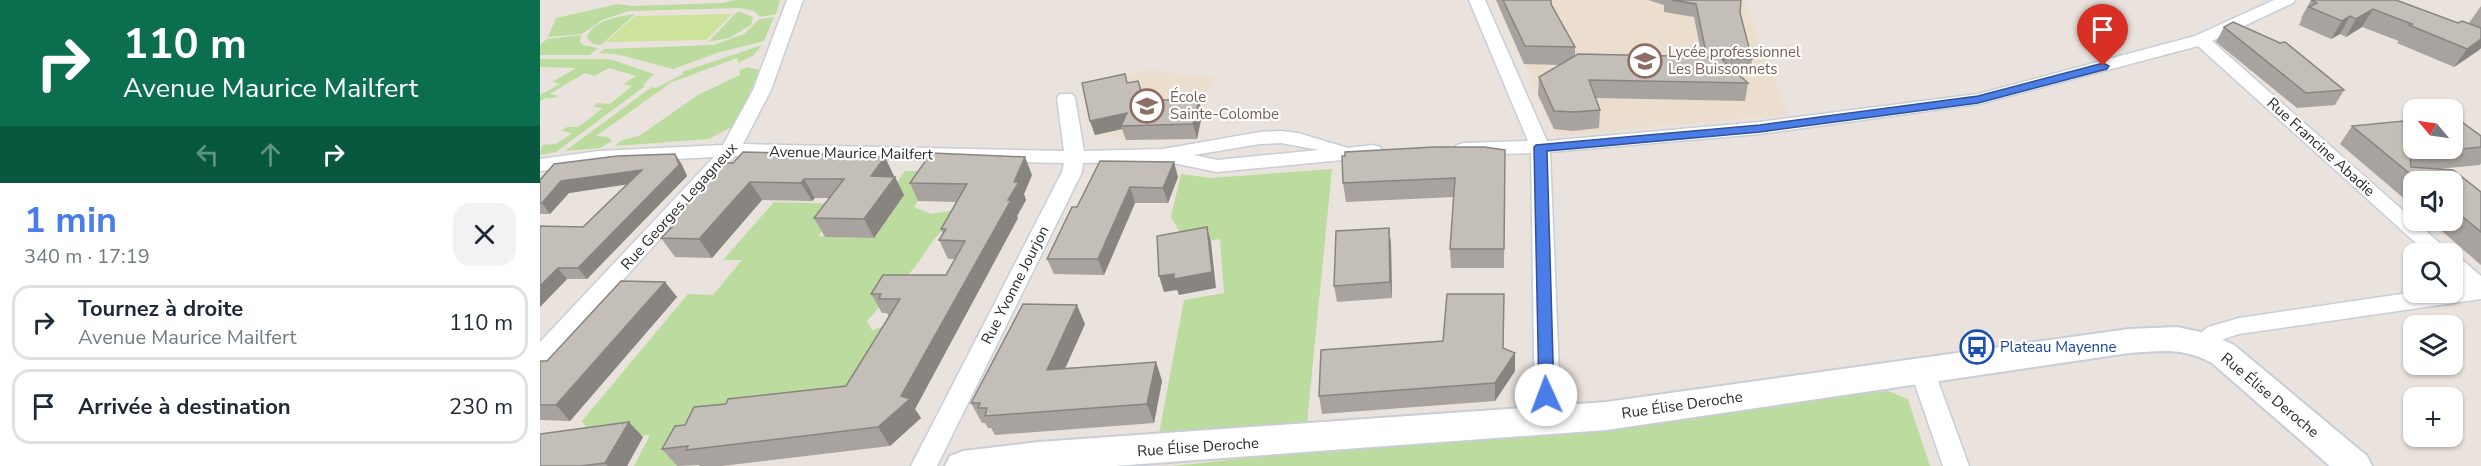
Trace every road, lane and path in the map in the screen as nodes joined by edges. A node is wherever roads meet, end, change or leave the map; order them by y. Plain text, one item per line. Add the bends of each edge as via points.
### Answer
1 (795, 0) edge
2 (1477, 0) edge
3 (2287, 0) edge
4 (2201, 40) junction
5 (1066, 98) dead end
6 (1540, 147) junction
7 (1444, 150) edge
8 (731, 151) junction
9 (1391, 151) edge
10 (1075, 157) junction
11 (540, 165) edge
12 (2430, 243) edge
13 (2463, 273) edge
14 (2481, 289) edge
15 (2204, 343) junction
16 (540, 357) edge
17 (1922, 370) junction
18 (1548, 421) junction
19 (1189, 457) edge
20 (924, 466) edge
21 (963, 466) edge
22 (1956, 466) edge
23 (2354, 466) edge

1 - 8 street, Rue Georges Legagneux via 744,129
2 - 6 street
3 - 4 street
4 - 6 street via 1978,99 1760,128
4 - 12 street, Rue Francine Abadie
5 - 10 street, Rue Yvonne Jourjon via 1075,137
6 - 7 street
6 - 18 street
8 - 10 street, Avenue Maurice Mailfert
8 - 11 street, Avenue Maurice Mailfert via 599,157
8 - 16 street, Rue Georges Legagneux
9 - 10 street, Avenue Maurice Mailfert via 1217,166 1163,155
10 - 20 street, Rue Yvonne Jourjon via 1072,172
13 - 14 street
14 - 15 street via 2239,327 2216,333
15 - 17 main road, Rue Élise Deroche via 2185,338 2129,341
15 - 23 main road, Rue Élise Deroche via 2223,354
17 - 18 main road, Rue Élise Deroche
17 - 22 street
18 - 19 main road, Rue Élise Deroche
19 - 21 main road, Rue Élise Deroche via 1039,458

